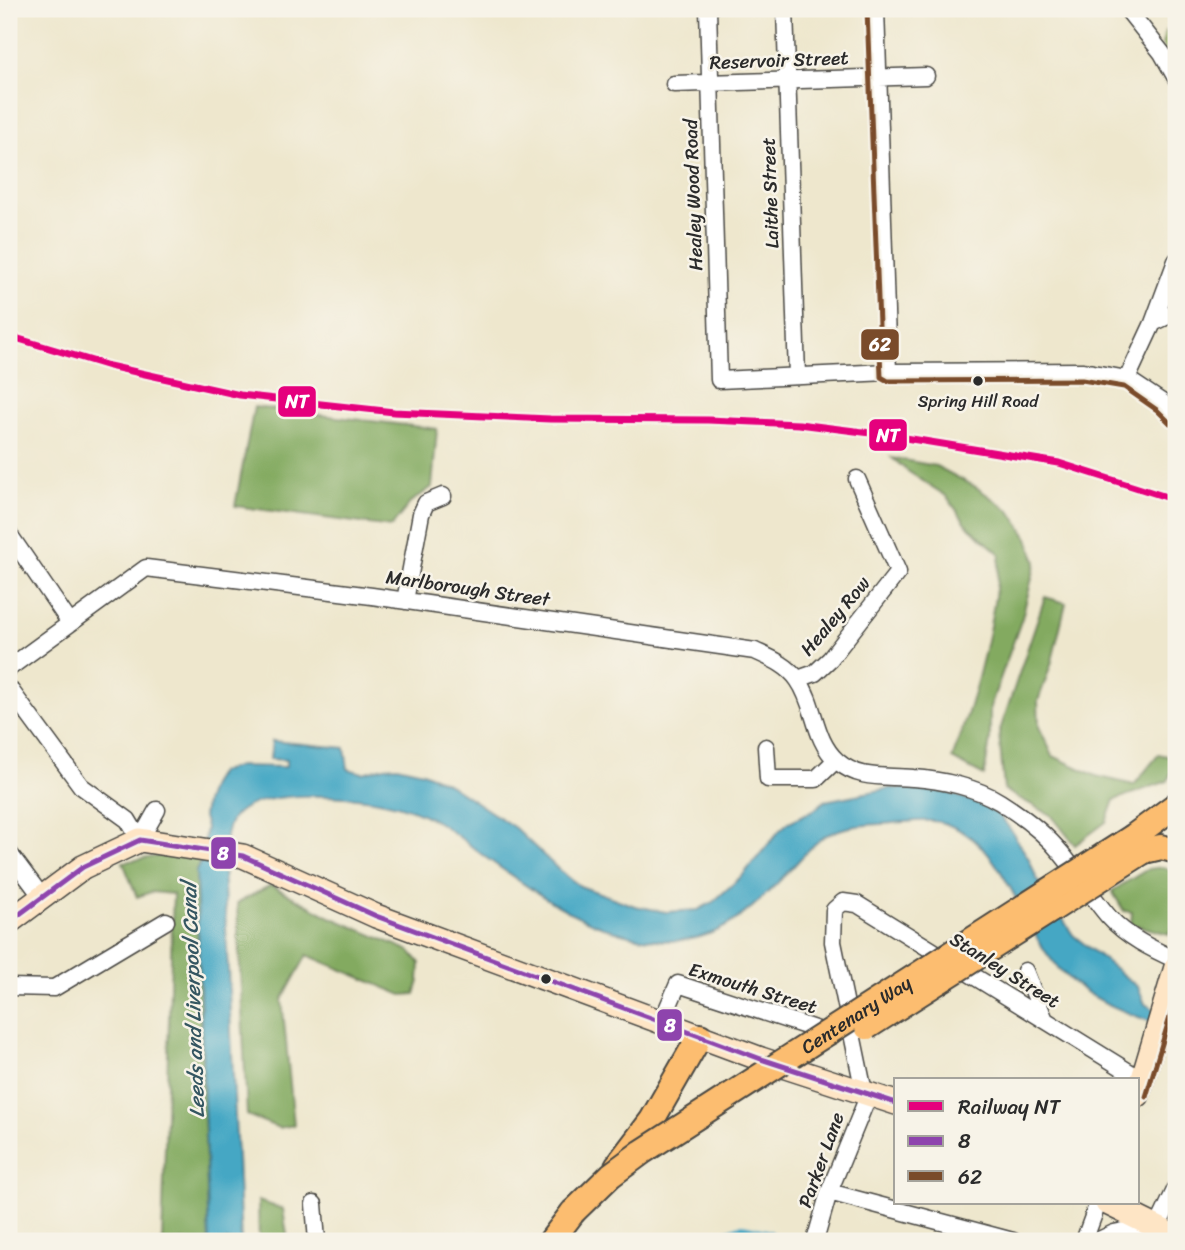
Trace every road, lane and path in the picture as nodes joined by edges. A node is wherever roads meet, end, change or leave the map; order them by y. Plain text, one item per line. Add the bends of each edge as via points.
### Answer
1 (708, 9) edge
2 (785, 9) edge
3 (876, 9) edge
4 (1127, 9) edge
5 (926, 76) dead end
6 (878, 78) junction
7 (1176, 78) edge
8 (788, 80) junction
9 (711, 83) junction
10 (674, 84) dead end
11 (1176, 261) edge
12 (1176, 312) edge
13 (1153, 323) junction
14 (888, 372) junction
15 (797, 376) junction
16 (1127, 379) junction
17 (1176, 417) edge
18 (857, 479) dead end
19 (443, 496) dead end
20 (9, 534) edge
21 (405, 601) junction
22 (70, 623) junction
23 (9, 668) edge
24 (798, 679) junction
25 (9, 688) edge
26 (766, 747) dead end
27 (836, 760) junction
28 (1176, 808) edge
29 (157, 810) dead end
30 (140, 840) junction
31 (1176, 842) edge
32 (1139, 843) junction
33 (1176, 851) edge
34 (9, 853) edge
35 (42, 897) junction
36 (166, 921) dead end
37 (9, 922) edge
38 (1176, 960) edge
39 (1176, 967) edge
40 (1025, 971) dead end
41 (9, 987) edge
42 (1045, 1020) junction
43 (662, 1021) junction
44 (701, 1036) junction
45 (853, 1042) junction
46 (1127, 1078) edge
47 (1140, 1087) edge
48 (866, 1093) junction
49 (894, 1102) edge
50 (611, 1175) junction
51 (1176, 1188) edge
52 (829, 1192) junction
53 (314, 1204) dead end
54 (1098, 1204) edge
55 (1109, 1204) edge
56 (580, 1215) junction
57 (1163, 1229) edge
58 (317, 1241) edge
59 (551, 1241) edge
60 (570, 1241) edge
61 (815, 1241) edge
62 (1013, 1241) edge
63 (1084, 1241) edge
64 (1097, 1241) edge

1 - 9 street, Healey Wood Road
2 - 8 street, Laithe Street
3 - 6 street
4 - 7 street
5 - 6 street, Reservoir Street
6 - 8 street, Reservoir Street
6 - 14 street
8 - 9 street, Reservoir Street
8 - 15 street, Laithe Street
9 - 10 street, Reservoir Street
9 - 15 street, Healey Wood Road via 719,380
11 - 13 street
12 - 13 street
13 - 16 street
14 - 15 street
14 - 16 street via 1083,371
16 - 17 street via 1163,402
18 - 24 street, Healey Row via 898,572 830,659 815,673
19 - 21 street via 426,503 421,514
20 - 22 street
21 - 22 street, Marlborough Street via 146,568
21 - 24 street, Marlborough Street via 735,646 780,663
22 - 23 street
24 - 27 street via 817,730
25 - 30 street via 81,786 128,820
26 - 27 street via 768,779 816,779
27 - 38 street via 870,777 951,784 998,800 1053,843 1109,917 1142,943
28 - 31 main road
28 - 32 main road, Centenary Way
29 - 30 street
30 - 35 street via 83,867
30 - 43 street via 243,856 376,916
32 - 33 main road
32 - 50 main road, Centenary Way, bridge via 687,1123
32 - 56 main road, Centenary Way, bridge
34 - 35 street
35 - 37 street
36 - 41 street via 54,988
39 - 47 street
40 - 42 street
42 - 45 street, Stanley Street via 857,904 843,902 834,910 832,933
42 - 46 street, Stanley Street
43 - 44 street
43 - 45 street, Exmouth Street via 678,984
44 - 48 street
44 - 50 main road, bridge via 652,1120
45 - 48 street
48 - 49 street
48 - 52 street, Parker Lane
50 - 56 main road, Centenary Way, bridge
51 - 57 street
52 - 61 street, Parker Lane
52 - 62 street
53 - 58 street
54 - 63 street
55 - 57 street
56 - 59 main road, Centenary Way
56 - 60 main road, Centenary Way
57 - 64 street via 1114,1233

